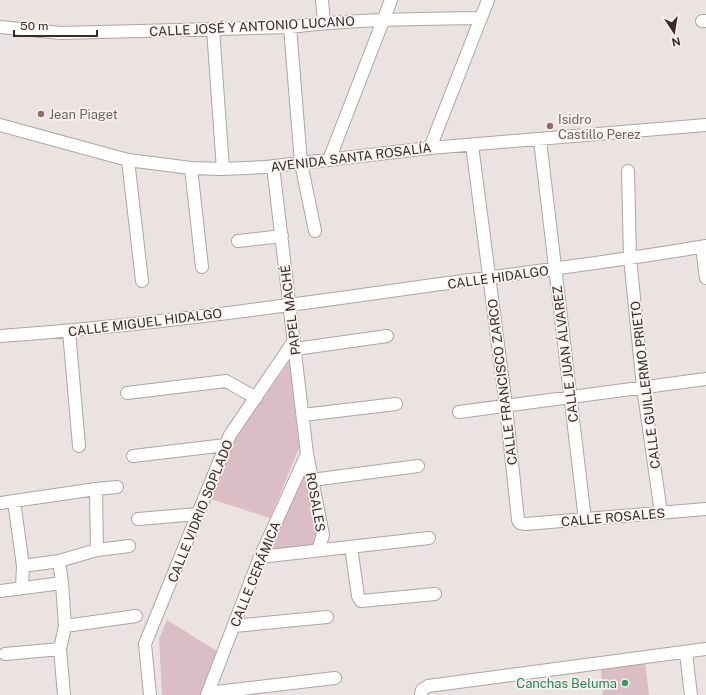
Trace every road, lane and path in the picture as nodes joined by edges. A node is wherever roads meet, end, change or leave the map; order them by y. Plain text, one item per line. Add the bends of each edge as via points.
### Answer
1 (322, 0) edge
2 (391, 0) edge
3 (488, 0) edge
4 (481, 18) junction
5 (383, 20) junction
6 (324, 22) junction
7 (0, 27) edge
8 (290, 27) junction
9 (213, 29) junction
10 (0, 125) edge
11 (706, 125) edge
12 (540, 140) junction
13 (472, 145) junction
14 (430, 148) junction
15 (128, 160) junction
16 (329, 160) junction
17 (301, 163) junction
18 (274, 166) junction
19 (191, 168) junction
20 (223, 169) junction
21 (628, 170) dead end
22 (315, 231) dead end
23 (282, 236) junction
24 (238, 241) dead end
25 (704, 246) edge
26 (630, 258) junction
27 (202, 267) dead end
28 (555, 269) junction
29 (490, 278) junction
30 (706, 278) edge
31 (142, 281) dead end
32 (290, 305) junction
33 (69, 331) junction
34 (0, 336) edge
35 (387, 336) dead end
36 (295, 345) junction
37 (706, 379) edge
38 (643, 387) junction
39 (128, 393) dead end
40 (571, 397) junction
41 (256, 398) junction
42 (396, 404) dead end
43 (506, 406) junction
44 (459, 412) dead end
45 (303, 416) junction
46 (226, 445) junction
47 (79, 446) dead end
48 (307, 454) junction
49 (133, 456) dead end
50 (418, 466) dead end
51 (312, 480) junction
52 (117, 487) dead end
53 (96, 489) junction
54 (14, 500) junction
55 (0, 503) edge
56 (706, 509) edge
57 (661, 513) junction
58 (198, 514) junction
59 (138, 519) dead end
60 (585, 520) junction
61 (520, 523) joint
62 (429, 538) dead end
63 (129, 546) dead end
64 (351, 547) junction
65 (96, 550) junction
66 (318, 550) junction
67 (260, 557) junction
68 (59, 561) junction
69 (23, 566) junction
70 (62, 583) junction
71 (22, 587) junction
72 (0, 591) edge
73 (435, 594) dead end
74 (136, 616) dead end
75 (328, 617) dead end
76 (65, 626) junction
77 (234, 626) junction
78 (60, 649) junction
79 (706, 649) edge
80 (686, 653) junction
81 (5, 654) dead end
82 (335, 678) dead end
83 (208, 694) edge
84 (64, 695) edge
85 (150, 695) edge
86 (421, 695) edge
87 (691, 695) edge

1 - 6 street
2 - 5 street
3 - 4 street
4 - 5 street, CALLE JOSÉ Y ANTONIO LUCANO
4 - 14 street
5 - 6 street, CALLE JOSÉ Y ANTONIO LUCANO
5 - 16 street
6 - 8 street, CALLE JOSÉ Y ANTONIO LUCANO
7 - 9 street, CALLE JOSÉ Y ANTONIO LUCANO via 60,34
8 - 9 street, CALLE JOSÉ Y ANTONIO LUCANO
8 - 17 street
9 - 20 street
10 - 15 street, AVENIDA SANTA ROSALÍA
11 - 12 street, AVENIDA SANTA ROSALÍA
12 - 13 street, AVENIDA SANTA ROSALÍA
12 - 28 street, CALLE JUAN ÁLVAREZ
13 - 14 street, AVENIDA SANTA ROSALÍA
13 - 29 street, CALLE FRANCISCO ZARCO
14 - 16 street, AVENIDA SANTA ROSALÍA
15 - 19 street, AVENIDA SANTA ROSALÍA
15 - 31 street
16 - 17 street, AVENIDA SANTA ROSALÍA
17 - 18 street, AVENIDA SANTA ROSALÍA
17 - 22 street
18 - 20 street, AVENIDA SANTA ROSALÍA
18 - 23 street, PAPEL MACHÉ
19 - 20 street, AVENIDA SANTA ROSALÍA
19 - 27 street
21 - 26 street, CALLE GUILLERMO PRIETO
23 - 24 street
23 - 32 street, PAPEL MACHÉ
25 - 26 street, CALLE HIDALGO
25 - 30 street
26 - 28 street, CALLE HIDALGO
26 - 38 street, CALLE GUILLERMO PRIETO
28 - 29 street, CALLE HIDALGO
28 - 40 street, CALLE JUAN ÁLVAREZ
29 - 32 street, CALLE HIDALGO
29 - 43 street, CALLE FRANCISCO ZARCO
32 - 33 street, CALLE MIGUEL HIDALGO
32 - 36 street, PAPEL MACHÉ
33 - 34 street, CALLE MIGUEL HIDALGO
33 - 47 street
35 - 36 street
36 - 41 street, CALLE VIDRIO SOPLADO
36 - 45 street, PAPEL MACHÉ
37 - 38 street
38 - 40 street
38 - 57 street, CALLE GUILLERMO PRIETO
39 - 41 street via 226,381
40 - 43 street
40 - 60 street, CALLE JUAN ÁLVAREZ
41 - 46 street, CALLE VIDRIO SOPLADO via 230,435
42 - 45 street
43 - 44 street
43 - 61 street, CALLE FRANCISCO ZARCO via 516,516
45 - 48 street, PAPEL MACHÉ
46 - 49 street
46 - 58 street, CALLE VIDRIO SOPLADO
48 - 51 street, ROSALES
48 - 67 street, CALLE CERÁMICA
50 - 51 street
51 - 66 street, ROSALES via 324,535
52 - 53 street
53 - 54 street
53 - 65 street
54 - 55 street
54 - 69 street
56 - 57 street, CALLE ROSALES
57 - 60 street, CALLE ROSALES
58 - 59 street
58 - 85 street, CALLE VIDRIO SOPLADO via 146,644
60 - 61 street, CALLE ROSALES
62 - 64 street
63 - 65 street
64 - 66 street
64 - 73 street via 360,601
65 - 68 street
66 - 67 street
67 - 77 street, CALLE CERÁMICA
68 - 69 street
68 - 70 street
69 - 71 street
70 - 71 street
70 - 76 street
71 - 72 street
74 - 76 street
75 - 77 street
76 - 78 street
77 - 83 street, CALLE CERÁMICA
78 - 81 street
78 - 84 street
79 - 80 street
80 - 86 street via 428,686 422,690
80 - 87 street
82 - 83 street

